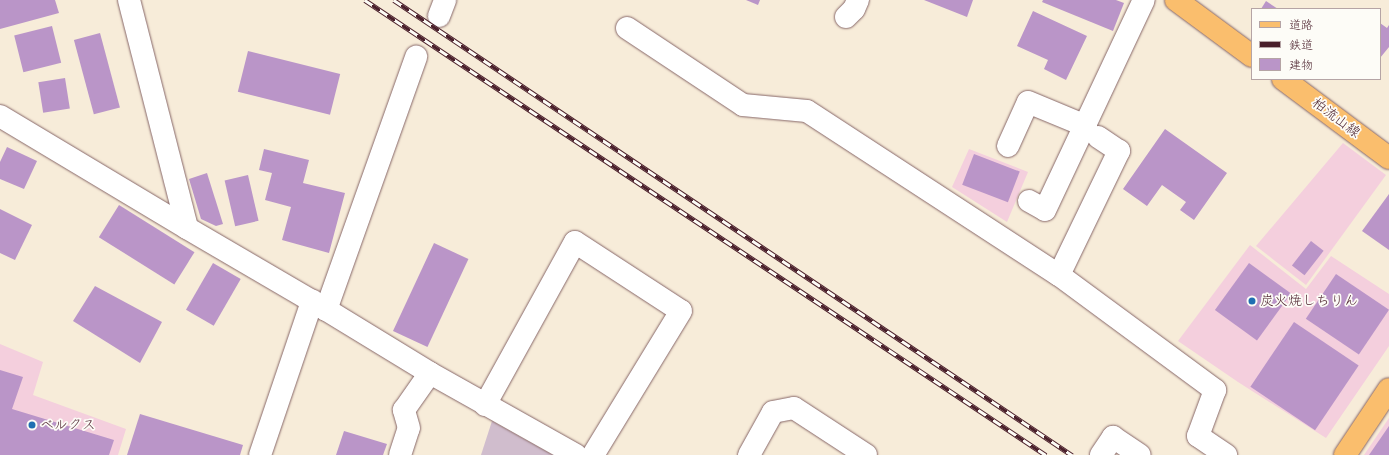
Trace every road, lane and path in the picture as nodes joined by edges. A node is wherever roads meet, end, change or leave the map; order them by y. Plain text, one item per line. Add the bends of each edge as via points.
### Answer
1 (129, 0) edge
2 (1144, 0) edge
3 (1176, 0) edge
4 (627, 28) dead end
5 (1251, 55) edge
6 (416, 57) dead end
7 (1284, 80) edge
8 (0, 116) edge
9 (1092, 131) junction
10 (1008, 146) dead end
11 (1389, 158) edge
12 (1028, 200) dead end
13 (187, 228) junction
14 (1060, 275) junction
15 (319, 306) junction
16 (430, 373) junction
17 (1389, 389) edge
18 (485, 405) junction
19 (260, 455) edge
20 (400, 455) edge
21 (576, 455) edge
22 (593, 455) edge
23 (749, 455) edge
24 (866, 455) edge
25 (1101, 455) edge
26 (1118, 455) edge
27 (1124, 455) edge
28 (1140, 455) edge
29 (1226, 455) edge
30 (1345, 455) edge

1 - 13 street
2 - 9 street
3 - 5 main road
4 - 14 street via 743,105 807,111
6 - 15 street
7 - 11 main road, 柏流山線
8 - 13 street
9 - 10 street via 1028,102
9 - 12 street via 1046,210
9 - 14 street via 1119,151
13 - 15 street
14 - 29 street via 1215,390 1198,436
15 - 16 street
15 - 19 street
16 - 18 street
16 - 20 street via 404,410 409,428
17 - 30 main road
18 - 21 street
18 - 22 street via 575,242 681,311
23 - 24 street via 774,412 794,408
25 - 28 street via 1113,437
26 - 27 street via 1120,452

